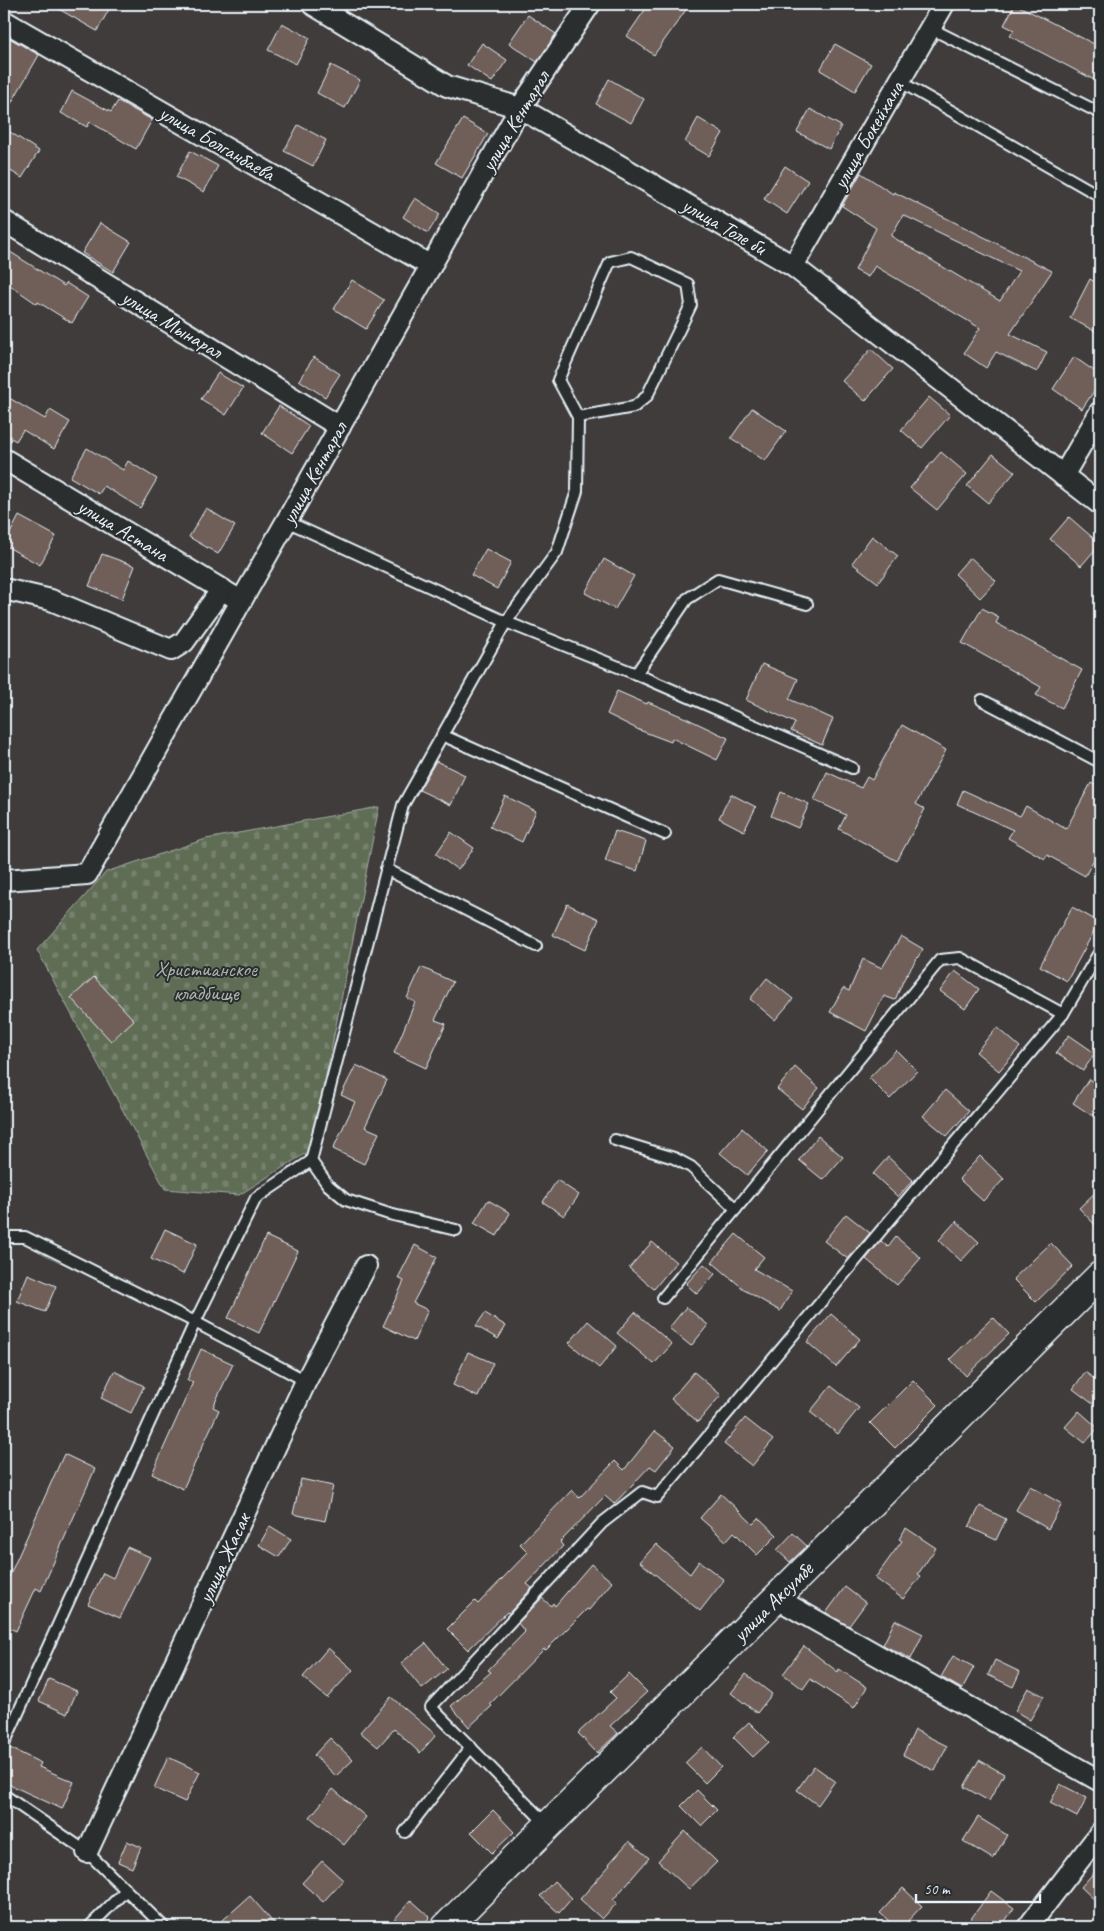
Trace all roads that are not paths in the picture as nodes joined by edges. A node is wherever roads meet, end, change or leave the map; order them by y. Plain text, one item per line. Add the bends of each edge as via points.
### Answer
1 (312, 4) edge
2 (590, 4) edge
3 (944, 4) edge
4 (336, 10) edge
5 (4, 21) edge
6 (930, 28) junction
7 (899, 81) junction
8 (520, 108) junction
9 (1100, 113) edge
10 (1100, 196) edge
11 (4, 221) edge
12 (431, 266) junction
13 (793, 266) junction
14 (1100, 412) edge
15 (578, 417) junction
16 (340, 427) junction
17 (4, 459) edge
18 (1063, 476) junction
19 (1100, 504) edge
20 (286, 521) junction
21 (4, 589) edge
22 (222, 589) junction
23 (241, 601) junction
24 (806, 604) dead end
25 (506, 622) junction
26 (636, 674) junction
27 (982, 700) dead end
28 (442, 735) junction
29 (1100, 762) edge
30 (852, 768) dead end
31 (665, 834) dead end
32 (386, 869) junction
33 (4, 880) edge
34 (536, 946) dead end
35 (1100, 951) edge
36 (1063, 1014) junction
37 (615, 1140) dead end
38 (311, 1161) junction
39 (736, 1209) junction
40 (456, 1230) dead end
41 (4, 1237) edge
42 (366, 1266) dead end
43 (1100, 1276) edge
44 (663, 1298) dead end
45 (195, 1322) junction
46 (306, 1381) junction
47 (776, 1598) junction
48 (4, 1744) edge
49 (471, 1747) junction
50 (1100, 1781) edge
51 (4, 1795) edge
52 (548, 1826) junction
53 (406, 1832) dead end
54 (1100, 1833) edge
55 (87, 1852) junction
56 (126, 1890) junction
57 (88, 1927) edge
58 (164, 1927) edge
59 (446, 1927) edge
60 (1028, 1927) edge

1 - 4 street, улица Толе би
2 - 8 street, улица Кентарал
3 - 6 street, улица Бокейхана
4 - 8 street, улица Толе би via 448,86
5 - 12 street, улица Болганбаева
6 - 7 street, улица Бокейхана
6 - 9 lane
7 - 10 lane
7 - 13 street, улица Бокейхана
8 - 12 street, улица Кентарал
8 - 13 street, улица Толе би
11 - 16 street, улица Мынарал
12 - 16 street, улица Кентарал
13 - 18 street, улица Толе би
14 - 18 street
15 - 15 lane via 634,408 647,396 691,305 688,284 631,256 610,262 558,380
15 - 25 lane via 577,492 557,552
16 - 20 street, улица Кентарал
17 - 22 street, улица Астана
18 - 19 street, улица Толе би
20 - 23 street, улица Кентарал
20 - 25 lane
21 - 22 street via 51,600 171,650 184,642
22 - 23 street, улица Астана
23 - 33 street, улица Кентарал via 87,874
24 - 26 lane via 718,578 687,599
25 - 26 lane
25 - 28 lane
26 - 30 lane
27 - 29 lane
28 - 31 lane
28 - 32 lane via 403,805
32 - 34 lane
32 - 38 lane
35 - 36 lane
36 - 39 lane via 960,958 940,960
36 - 49 lane via 657,1497 642,1492 602,1523 431,1707
37 - 39 lane via 674,1158 692,1167
38 - 40 lane via 328,1185 346,1200
38 - 45 lane via 256,1198
39 - 44 lane
41 - 45 lane via 25,1237
42 - 46 street, улица Жасак
43 - 47 main road, улица Аксумбе
45 - 46 lane
45 - 48 lane
46 - 55 street, улица Жасак
47 - 50 street
47 - 52 main road, улица Аксумбе
49 - 52 lane
49 - 53 lane
51 - 55 lane
52 - 59 main road, улица Аксумбе
54 - 60 street
55 - 56 lane
56 - 57 lane
56 - 58 lane

